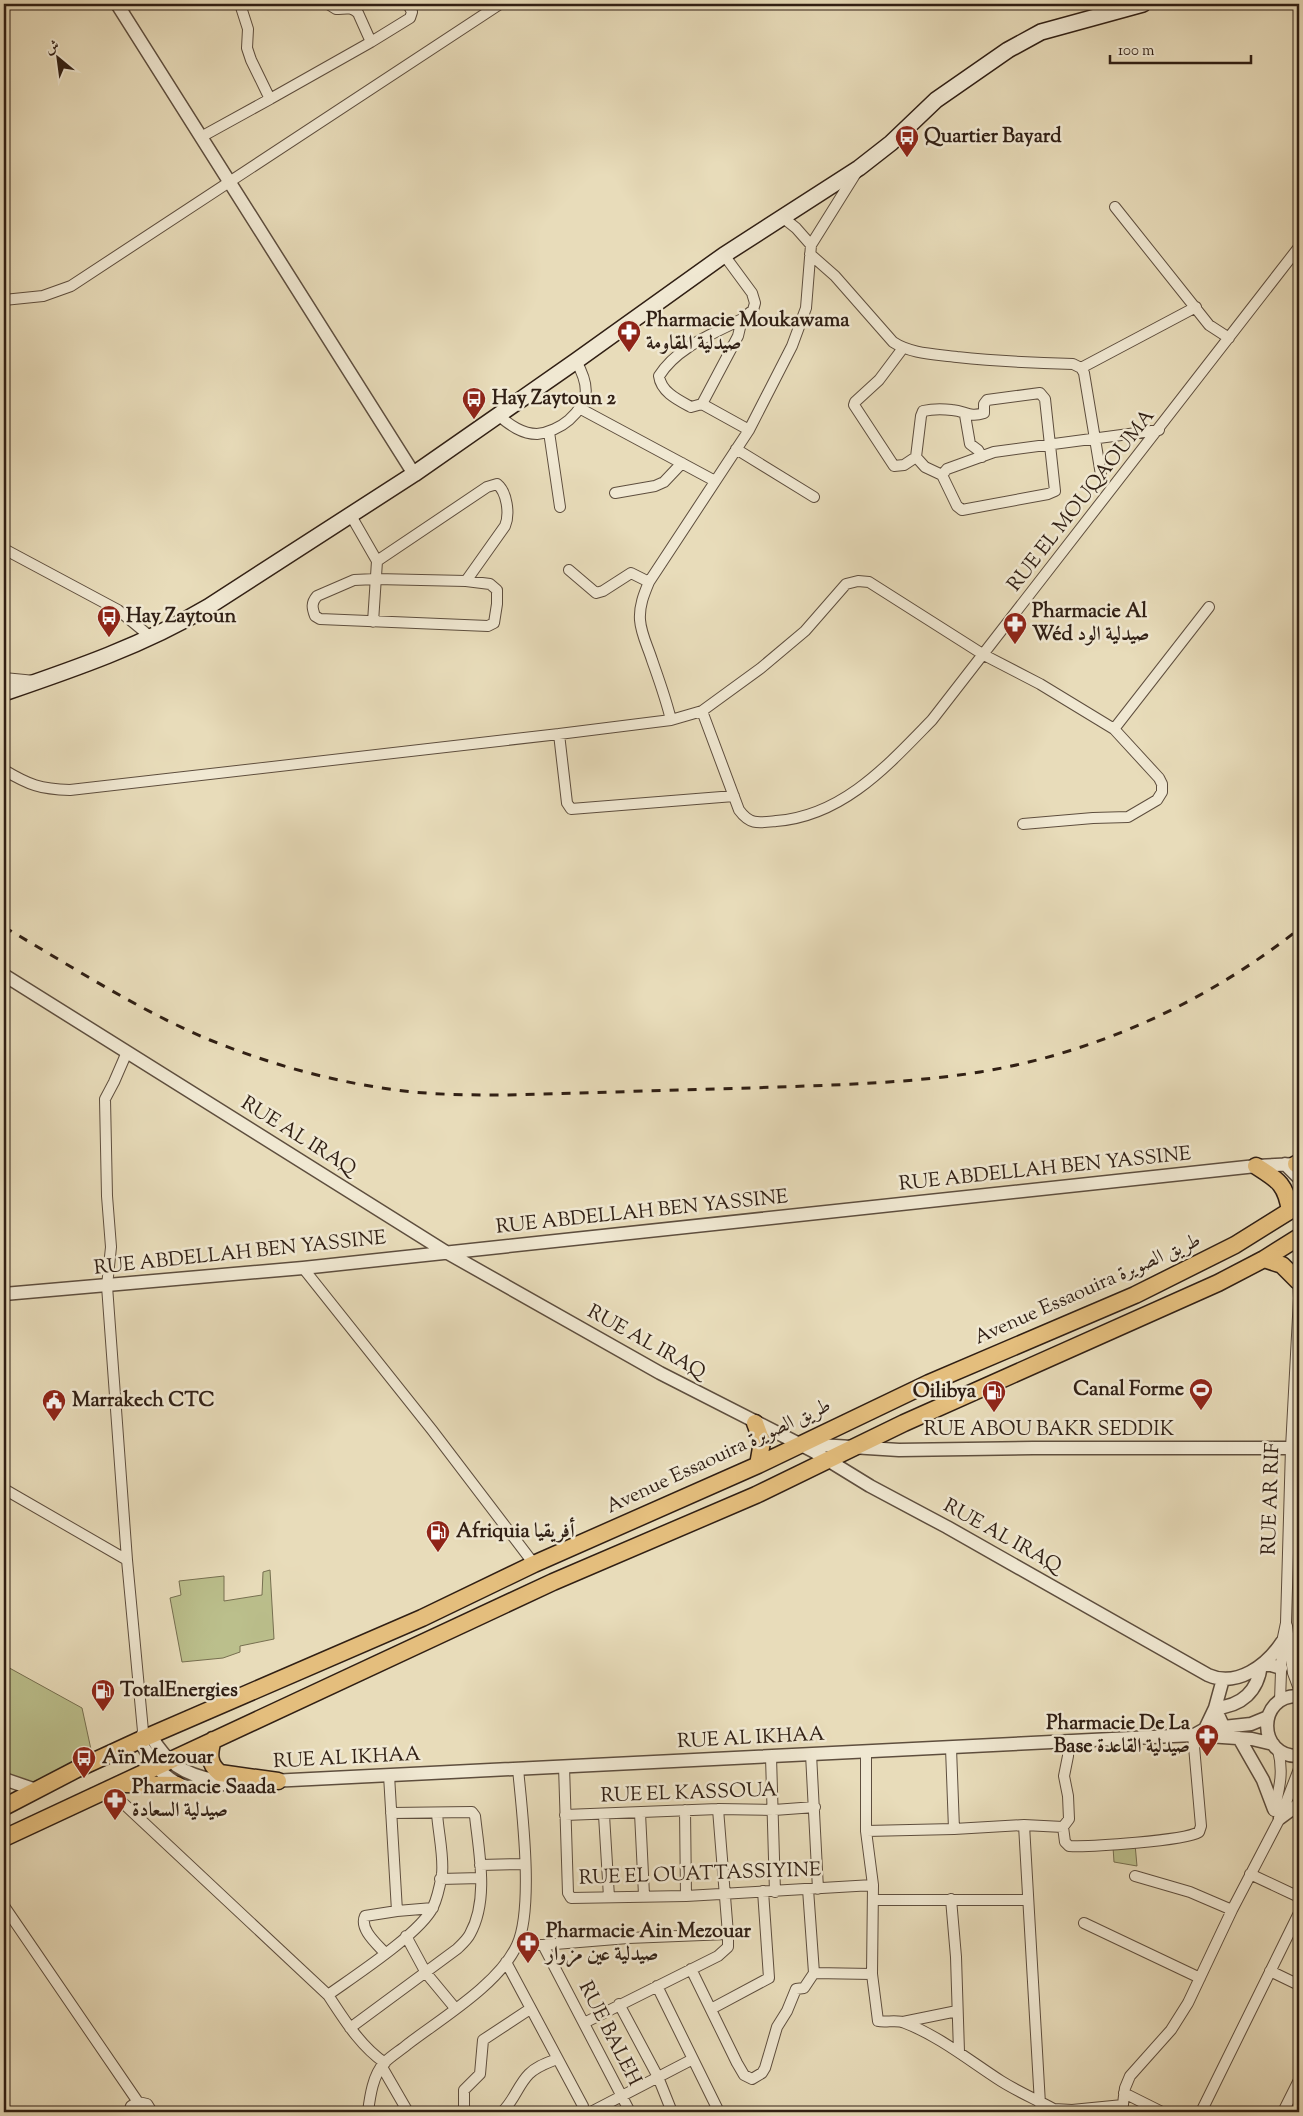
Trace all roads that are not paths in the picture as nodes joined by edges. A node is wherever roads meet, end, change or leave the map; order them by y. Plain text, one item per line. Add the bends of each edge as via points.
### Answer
1 (240, 4) edge
2 (328, 4) edge
3 (408, 4) edge
4 (500, 4) edge
5 (1143, 4) edge
6 (122, 5) edge
7 (371, 42) junction
8 (270, 99) junction
9 (201, 137) junction
10 (859, 168) junction
11 (230, 183) junction
12 (1115, 207) dead end
13 (782, 216) junction
14 (1299, 248) edge
15 (810, 250) junction
16 (724, 255) junction
17 (4, 300) edge
18 (1196, 307) junction
19 (742, 319) junction
20 (1229, 338) junction
21 (902, 348) junction
22 (576, 361) junction
23 (1081, 368) junction
24 (702, 404) junction
25 (581, 409) junction
26 (965, 415) junction
27 (499, 416) junction
28 (749, 430) junction
29 (1159, 430) junction
30 (549, 432) junction
31 (1095, 439) junction
32 (1049, 445) junction
33 (736, 450) junction
34 (916, 457) junction
35 (982, 457) junction
36 (682, 463) junction
37 (414, 474) junction
38 (942, 475) junction
39 (1100, 475) dead end
40 (715, 481) junction
41 (615, 493) dead end
42 (814, 497) dead end
43 (560, 507) dead end
44 (350, 514) junction
45 (4, 549) edge
46 (377, 561) junction
47 (569, 570) dead end
48 (376, 578) junction
49 (466, 581) junction
50 (649, 582) junction
51 (1209, 607) dead end
52 (373, 622) junction
53 (152, 638) junction
54 (984, 655) junction
55 (4, 678) edge
56 (38, 681) junction
57 (4, 693) edge
58 (702, 711) junction
59 (671, 720) junction
60 (1114, 729) junction
61 (559, 734) junction
62 (4, 770) edge
63 (734, 796) junction
64 (1023, 824) dead end
65 (4, 974) edge
66 (127, 1052) junction
67 (1256, 1166) junction
68 (1296, 1167) edge
69 (1295, 1208) edge
70 (1299, 1237) edge
71 (446, 1252) junction
72 (1264, 1259) junction
73 (303, 1268) junction
74 (1298, 1276) edge
75 (106, 1286) junction
76 (4, 1294) edge
77 (1299, 1298) edge
78 (755, 1423) junction
79 (799, 1444) junction
80 (852, 1448) junction
81 (1295, 1448) edge
82 (828, 1460) junction
83 (758, 1465) junction
84 (4, 1489) edge
85 (127, 1560) junction
86 (534, 1564) junction
87 (1286, 1622) junction
88 (1282, 1642) junction
89 (1261, 1666) junction
90 (1281, 1668) junction
91 (1223, 1679) junction
92 (1299, 1689) edge
93 (1299, 1696) edge
94 (1280, 1701) junction
95 (1216, 1708) junction
96 (1268, 1717) junction
97 (1224, 1728) junction
98 (1205, 1729) junction
99 (1193, 1735) junction
100 (145, 1736) junction
101 (1239, 1738) junction
102 (212, 1740) junction
103 (1068, 1740) junction
104 (1276, 1747) junction
105 (951, 1748) junction
106 (866, 1752) junction
107 (810, 1754) junction
108 (1299, 1756) edge
109 (771, 1757) junction
110 (163, 1763) junction
111 (564, 1766) junction
112 (518, 1769) junction
113 (1299, 1769) edge
114 (390, 1775) junction
115 (4, 1779) edge
116 (278, 1781) junction
117 (230, 1783) junction
118 (177, 1785) junction
119 (116, 1787) junction
120 (36, 1790) junction
121 (1299, 1804) edge
122 (4, 1807) edge
123 (814, 1807) junction
124 (718, 1809) junction
125 (685, 1810) junction
126 (774, 1810) junction
127 (392, 1813) junction
128 (437, 1813) junction
129 (640, 1813) junction
130 (1277, 1813) junction
131 (565, 1814) junction
132 (604, 1815) junction
133 (1024, 1825) junction
134 (1063, 1826) junction
135 (954, 1829) junction
136 (866, 1831) junction
137 (4, 1838) edge
138 (524, 1864) junction
139 (480, 1865) junction
140 (1250, 1874) junction
141 (1135, 1876) dead end
142 (480, 1878) junction
143 (440, 1880) junction
144 (873, 1885) junction
145 (813, 1889) junction
146 (763, 1891) junction
147 (724, 1892) junction
148 (775, 1892) junction
149 (609, 1896) junction
150 (644, 1896) junction
151 (686, 1896) junction
152 (1299, 1897) edge
153 (951, 1899) junction
154 (874, 1900) junction
155 (1028, 1900) junction
156 (4, 1906) edge
157 (433, 1908) junction
158 (397, 1910) junction
159 (1232, 1910) junction
160 (1299, 1913) edge
161 (1084, 1922) dead end
162 (728, 1934) junction
163 (406, 1936) junction
164 (517, 1945) junction
165 (543, 1945) junction
166 (385, 1953) junction
167 (506, 1962) junction
168 (691, 1969) junction
169 (1270, 1971) junction
170 (426, 1973) junction
171 (814, 1973) junction
172 (872, 1974) junction
173 (1200, 1978) junction
174 (657, 1986) junction
175 (1299, 1986) edge
176 (328, 1996) junction
177 (619, 2004) junction
178 (455, 2008) junction
179 (530, 2009) junction
180 (711, 2009) junction
181 (957, 2011) junction
182 (584, 2022) junction
183 (903, 2022) junction
184 (350, 2028) junction
185 (959, 2052) junction
186 (557, 2059) junction
187 (693, 2059) junction
188 (383, 2065) junction
189 (658, 2077) junction
190 (1299, 2080) edge
191 (1124, 2093) junction
192 (622, 2097) junction
193 (138, 2102) junction
194 (1040, 2104) junction
195 (1122, 2108) edge
196 (586, 2110) edge
197 (1056, 2111) edge
198 (129, 2112) edge
199 (152, 2112) edge
200 (368, 2112) edge
201 (408, 2112) edge
202 (464, 2112) edge
203 (502, 2112) edge
204 (573, 2112) edge
205 (630, 2112) edge
206 (672, 2112) edge
207 (719, 2112) edge
208 (1162, 2112) edge
209 (1201, 2112) edge
210 (1283, 2112) edge

1 - 8 street via 248,29 251,60
2 - 7 street via 336,9 355,10
3 - 7 street via 412,12 410,18
4 - 11 street
5 - 10 main road via 1041,32 1008,50 936,100
6 - 9 street
7 - 8 street
8 - 9 street
9 - 11 street
10 - 13 main road
10 - 15 street
11 - 17 street via 71,286 43,296
11 - 37 street
12 - 18 street
13 - 15 street via 796,228
13 - 16 main road
14 - 20 street, RUE EL MOUQAOUMA
15 - 21 street
15 - 28 street via 806,308 792,346
16 - 19 street via 754,298 753,310
16 - 22 main road
18 - 20 street via 1208,325
18 - 23 street
19 - 24 street via 738,336
19 - 24 street via 688,348 672,359 659,376 663,387 674,398 691,407
20 - 29 street, RUE EL MOUQAOUMA
21 - 23 street via 995,361 1073,364
21 - 34 street via 879,380 854,406 894,466 904,465
22 - 25 street via 585,378 586,394
22 - 27 main road
23 - 31 street
24 - 28 street
25 - 30 street
25 - 36 street
26 - 32 street via 984,413 987,400 1040,392 1045,399
26 - 34 street via 953,410 923,411
26 - 35 street via 970,444
27 - 30 street via 523,431
27 - 37 main road
28 - 33 street
29 - 31 street
29 - 54 street, RUE EL MOUQAOUMA
30 - 43 street
31 - 32 street
31 - 39 street
32 - 35 street via 994,452
32 - 38 street via 1056,486 1052,493 962,510
33 - 40 street
33 - 42 street
34 - 38 street via 925,467
35 - 38 street via 947,469
36 - 40 street
36 - 41 street via 664,482
37 - 44 main road
40 - 50 street
44 - 46 street
44 - 53 main road via 216,602
45 - 53 street via 111,606
46 - 48 street
46 - 49 street via 487,487 497,484 504,493 507,520
47 - 50 street via 596,593 630,573
48 - 49 street
48 - 52 street
48 - 52 street via 354,580 334,587 317,596 312,608 320,619
49 - 52 street via 490,584 497,590 496,614 494,622 488,626
50 - 59 street via 641,604 640,620
51 - 60 street
53 - 56 main road
54 - 58 street via 869,582 858,581 846,584 805,632
54 - 60 street via 1040,684
54 - 63 street, RUE EL MOUQAOUMA via 932,720 892,762 852,794 823,811 799,819 758,823 746,819
55 - 56 street
56 - 57 main road
58 - 59 street
58 - 63 street, RUE EL MOUQAOUMA
59 - 61 street
60 - 64 street via 1159,778 1162,792 1157,800 1128,817
61 - 62 street via 70,790 46,790
61 - 63 street via 567,802 571,809
65 - 66 street, RUE AL IRAQ
66 - 71 street, RUE AL IRAQ
66 - 75 street via 105,1099 111,1247
67 - 68 street, RUE ABDELLAH BEN YASSINE
67 - 69 main road via 1282,1184
67 - 71 street, RUE ABDELLAH BEN YASSINE
69 - 79 main road, Avenue Essaouira طريق الصويرة via 1206,1261 1135,1295 929,1383
70 - 72 main road
71 - 73 street, RUE ABDELLAH BEN YASSINE
71 - 78 street, RUE AL IRAQ
72 - 74 main road via 1282,1265
72 - 80 main road via 1218,1283
73 - 75 street, RUE ABDELLAH BEN YASSINE
73 - 86 street
74 - 77 street, RUE AR RIF
75 - 76 street, RUE ABDELLAH BEN YASSINE
75 - 85 street
77 - 81 street, RUE AR RIF
78 - 79 street, RUE AL IRAQ
78 - 83 main road via 762,1442
79 - 80 street, RUE ABOU BAKR SEDDIK
79 - 82 street, RUE AL IRAQ
79 - 83 main road, Avenue Essaouira طريق الصويرة
80 - 81 street, RUE ABOU BAKR SEDDIK
80 - 82 main road
81 - 87 street, RUE AR RIF
82 - 91 street, RUE AL IRAQ via 1208,1675
82 - 102 main road via 756,1495 553,1582
83 - 86 main road, Avenue Essaouira طريق الصويرة
84 - 85 street
85 - 100 street
86 - 100 main road, Avenue Essaouira طريق الصويرة via 422,1618
87 - 88 street, RUE AR RIF
87 - 92 street
88 - 89 street
88 - 90 street, RUE AR RIF
89 - 90 street
89 - 91 street via 1243,1675
89 - 95 street via 1256,1685 1244,1700
90 - 94 street, RUE AR RIF
91 - 95 street
93 - 94 street
94 - 96 street
95 - 97 street
95 - 98 street
96 - 97 street
96 - 104 street via 1267,1732
97 - 98 street
98 - 99 street
99 - 101 street, RUE AL IKHAA
99 - 103 street, RUE AL IKHAA
99 - 134 street via 1199,1832 1134,1842 1071,1846 1065,1842
100 - 110 street, RUE AL IKHAA
100 - 120 main road, Avenue Essaouira طريق الصويرة
101 - 104 street, RUE AL IKHAA
101 - 130 street
102 - 110 main road
102 - 116 main road via 211,1762 220,1773
103 - 105 street, RUE AL IKHAA
103 - 134 street via 1064,1776 1069,1819
104 - 108 street, RUE AL IKHAA
104 - 130 street via 1282,1769
105 - 106 street, RUE AL IKHAA
105 - 135 street
106 - 107 street, RUE AL IKHAA
106 - 136 street
107 - 109 street, RUE AL IKHAA
107 - 123 street
109 - 111 street, RUE AL IKHAA
109 - 126 street
110 - 117 street, RUE AL IKHAA via 186,1773
110 - 118 street
110 - 119 main road
111 - 112 street, RUE AL IKHAA
111 - 131 street, RUE EL OUATTASSIYINE
112 - 114 street, RUE AL IKHAA
112 - 138 street
113 - 130 street
114 - 116 street, RUE AL IKHAA
114 - 127 street
115 - 120 street
116 - 117 street, RUE AL IKHAA
117 - 118 street, RUE AL IKHAA
118 - 119 main road
119 - 137 main road
119 - 176 street
120 - 122 main road, Avenue Essaouira طريق الصويرة
121 - 130 street
123 - 126 street, RUE EL KASSOUA
123 - 145 street
124 - 125 street, RUE EL KASSOUA
124 - 126 street, RUE EL KASSOUA
124 - 147 street
125 - 129 street, RUE EL KASSOUA
125 - 151 street
126 - 148 street
127 - 128 street
127 - 158 street
128 - 139 street via 469,1811 474,1814
128 - 143 street
129 - 132 street, RUE EL KASSOUA
129 - 150 street
130 - 140 street
131 - 132 street, RUE EL KASSOUA
131 - 149 street, RUE EL OUATTASSIYINE via 569,1896 575,1899
132 - 149 street
133 - 134 street
133 - 135 street
133 - 155 street
135 - 136 street
136 - 144 street
138 - 139 street
138 - 164 street via 524,1911
139 - 142 street
140 - 152 street
140 - 159 street
141 - 159 street via 1190,1892
142 - 143 street
142 - 170 street via 480,1900 469,1935 457,1949
143 - 157 street
144 - 145 street, RUE EL OUATTASSIYINE
144 - 154 street
145 - 148 street, RUE EL OUATTASSIYINE
145 - 171 street
146 - 147 street, RUE EL OUATTASSIYINE
146 - 148 street, RUE EL OUATTASSIYINE
146 - 180 street via 769,1978
147 - 151 street, RUE EL OUATTASSIYINE
147 - 162 street
149 - 150 street, RUE EL OUATTASSIYINE
150 - 151 street, RUE EL OUATTASSIYINE
153 - 154 street
153 - 155 street
153 - 181 street
154 - 172 street
155 - 194 street
156 - 193 street
157 - 158 street
157 - 163 street
158 - 166 street via 363,1918 366,1930
159 - 173 street
160 - 169 street
161 - 173 street
162 - 165 street
162 - 168 street via 729,1943 725,1950
163 - 166 street
163 - 170 street
164 - 165 street
164 - 167 street
165 - 182 street, RUE BALEH
166 - 176 street
167 - 178 street via 482,1988
167 - 179 street
168 - 174 street
168 - 180 street
169 - 175 street
169 - 209 street
170 - 178 street
170 - 184 street
171 - 172 street
171 - 180 street via 804,1988 796,1989 777,2027 765,2068 752,2079 740,2069
172 - 183 street via 878,2020
173 - 191 street via 1171,2030 1130,2076
174 - 177 street
174 - 187 street
176 - 184 street
177 - 182 street
177 - 189 street
178 - 188 street
179 - 186 street
179 - 202 street via 483,2040 480,2074 464,2090
181 - 183 street
181 - 185 street
182 - 192 street, RUE BALEH
183 - 185 street
184 - 188 street
185 - 194 street
186 - 196 street
186 - 203 street via 530,2073
187 - 189 street
187 - 207 street
188 - 200 street via 372,2087
188 - 201 street
189 - 192 street
189 - 206 street
190 - 210 street
191 - 195 street
191 - 208 street
192 - 196 street
192 - 205 street, RUE BALEH
193 - 198 street via 131,2106
193 - 199 street via 147,2104
194 - 197 street
195 - 197 street
196 - 204 street

